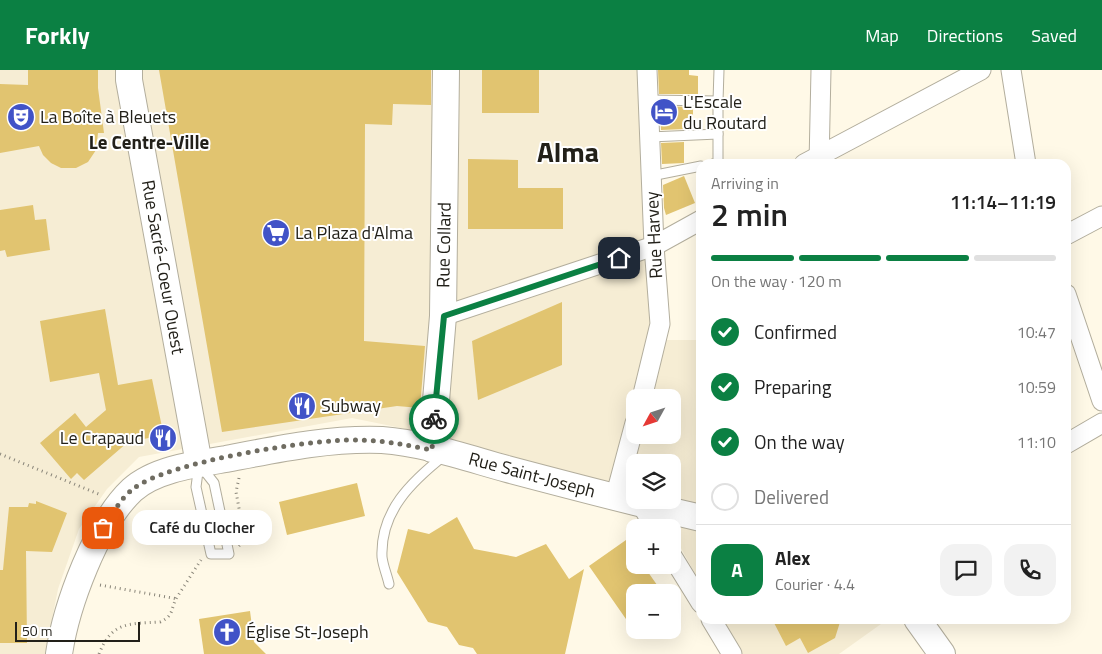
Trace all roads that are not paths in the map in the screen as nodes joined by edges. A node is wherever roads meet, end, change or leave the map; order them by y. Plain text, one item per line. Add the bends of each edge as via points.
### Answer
1 (129, 70) edge
2 (446, 70) edge
3 (647, 70) edge
4 (719, 70) edge
5 (821, 70) edge
6 (981, 70) edge
7 (1011, 70) edge
8 (648, 100) junction
9 (718, 101) junction
10 (718, 134) junction
11 (650, 137) junction
12 (718, 159) edge
13 (814, 159) edge
14 (818, 159) edge
15 (1025, 159) edge
16 (696, 167) edge
17 (651, 176) junction
18 (1102, 216) edge
19 (696, 223) edge
20 (1071, 232) edge
21 (654, 246) junction
22 (1071, 309) edge
23 (444, 316) junction
24 (644, 389) edge
25 (1102, 401) edge
26 (1102, 423) edge
27 (1071, 441) edge
28 (629, 444) edge
29 (440, 451) junction
30 (199, 464) junction
31 (615, 498) junction
32 (626, 501) edge
33 (662, 509) edge
34 (696, 517) edge
35 (681, 571) edge
36 (389, 584) dead end
37 (696, 595) edge
38 (714, 624) edge
39 (921, 624) edge
40 (58, 654) edge
41 (732, 654) edge
42 (942, 654) edge

1 - 30 street, Rue Sacré-Coeur Ouest
2 - 23 street, Rue Collard
3 - 8 street, Rue Harvey
4 - 9 lane
5 - 13 street
6 - 14 street
7 - 15 street
8 - 9 lane
8 - 11 street, Rue Harvey
9 - 10 lane
10 - 11 lane
10 - 12 lane
11 - 17 street, Rue Harvey
16 - 17 lane
17 - 21 street, Rue Harvey
18 - 20 street
19 - 21 street
21 - 23 street
21 - 24 street, Rue Harvey via 660,327
22 - 25 street
23 - 29 street, Rue Collard
26 - 27 street
28 - 31 street
29 - 30 street, Rue Saint-Joseph via 385,440 311,442
29 - 31 street, Rue Saint-Joseph
29 - 36 lane via 402,494 390,517 382,558
30 - 30 lane via 196,487 211,554 229,554 214,483
30 - 40 street, Rue Saint-Joseph via 154,476 133,489 120,503 103,528 80,581 62,632
31 - 32 street, Rue Saint-Joseph
33 - 34 street, Rue Saint-Joseph
35 - 37 street
38 - 41 street
39 - 42 street

